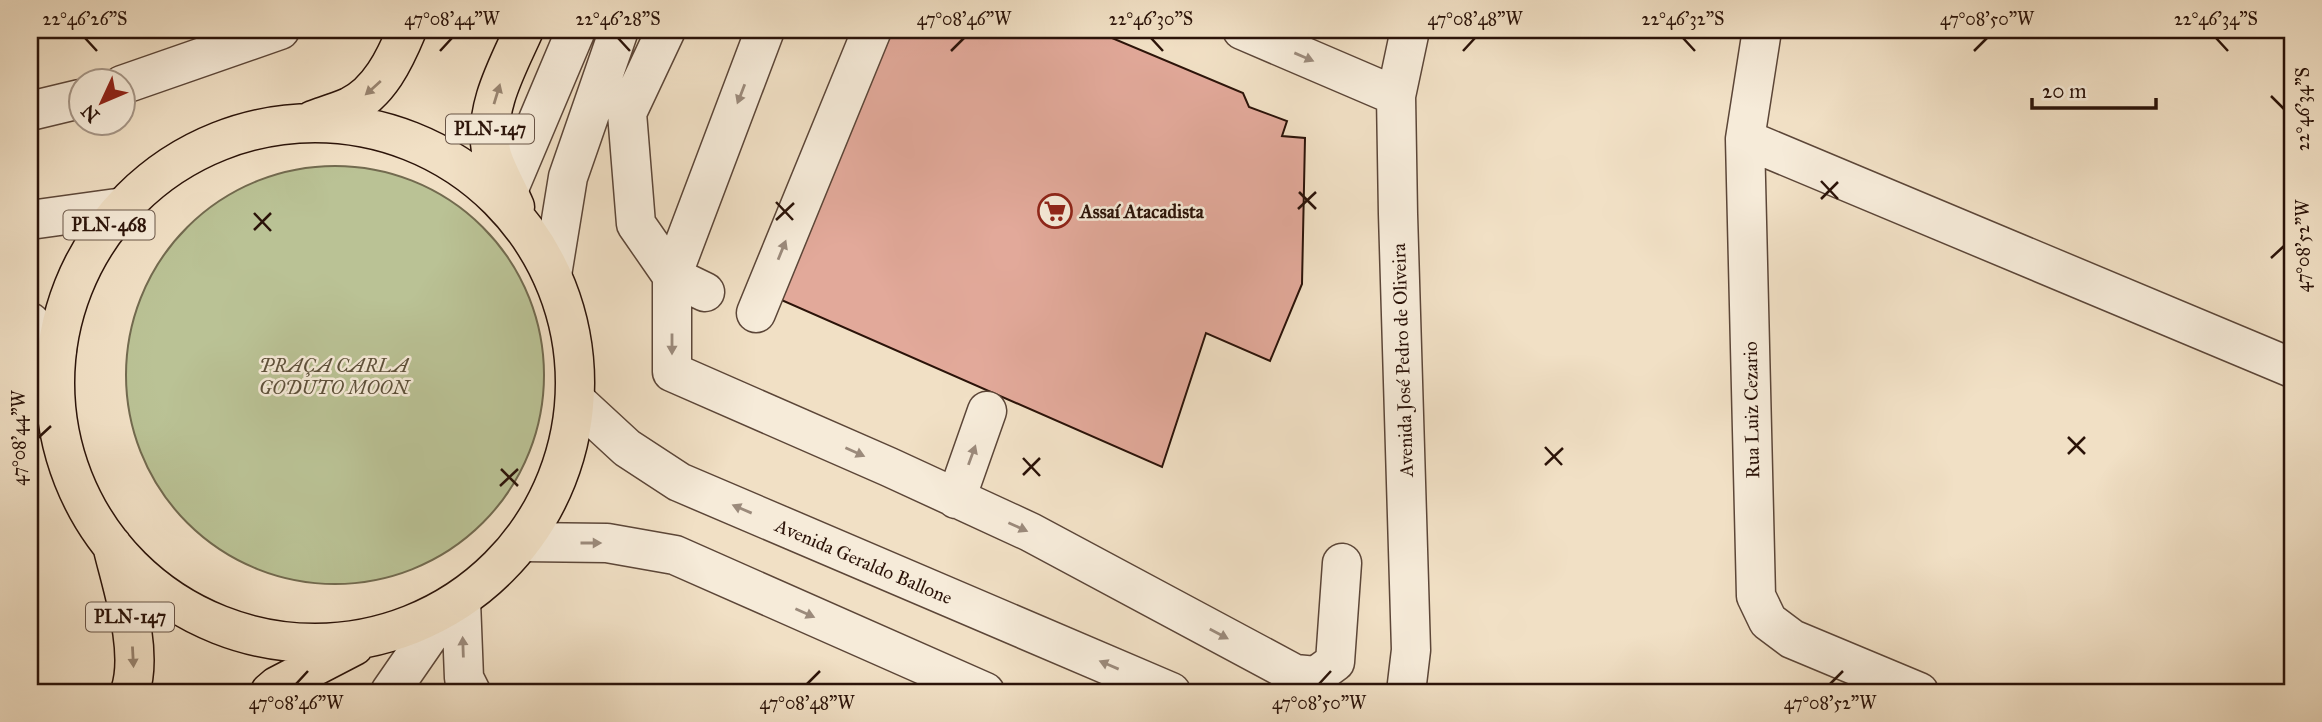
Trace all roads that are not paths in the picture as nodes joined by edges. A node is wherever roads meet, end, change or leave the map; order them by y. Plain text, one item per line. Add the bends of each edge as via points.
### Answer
1 (280, 30) edge
2 (407, 30) edge
3 (524, 30) edge
4 (576, 30) edge
5 (619, 30) edge
6 (666, 30) edge
7 (765, 30) edge
8 (870, 30) edge
9 (1241, 30) edge
10 (1410, 30) edge
11 (1762, 30) edge
12 (136, 80) edge
13 (1396, 96) junction
14 (66, 102) edge
15 (30, 111) edge
16 (305, 123) junction
17 (1745, 139) junction
18 (508, 191) junction
19 (124, 206) junction
20 (30, 220) edge
21 (523, 228) junction
22 (552, 275) junction
23 (689, 284) junction
24 (756, 313) dead end
25 (30, 322) edge
26 (57, 349) junction
27 (2292, 368) edge
28 (575, 400) junction
29 (987, 411) dead end
30 (956, 499) junction
31 (111, 542) junction
32 (523, 542) junction
33 (1342, 563) dead end
34 (454, 605) junction
35 (369, 639) junction
36 (130, 692) edge
37 (270, 692) edge
38 (390, 692) edge
39 (471, 692) edge
40 (985, 692) edge
41 (1171, 692) edge
42 (1406, 692) edge
43 (1919, 692) edge

1 - 12 street
2 -> 16 main road via 380,82 352,106
18 -> 3 main road, PLN-147 via 491,153 489,119
4 - 18 street
5 - 22 street via 568,177
6 - 23 street via 627,113 636,224
7 -> 23 street
24 -> 8 street
9 -> 13 street
10 - 13 street, Avenida José Pedro de Oliveira
11 - 17 street, Rua Luiz Cezario
13 - 42 street, Avenida José Pedro de Oliveira via 1411,650
14 - 15 street
16 - 19 main road, PLN-468 via 238,134 206,147 176,163
16 - 21 main road, PLN-468 via 347,125 427,149 464,170
17 - 27 street
17 - 43 street, Rua Luiz Cezario via 1756,596 1768,621 1792,639
18 - 21 main road, PLN-147
19 - 20 street
19 - 26 main road, PLN-468 via 79,273
21 - 22 main road, PLN-468
22 - 28 main road, PLN-468 via 571,336
23 -> 30 street via 672,372
25 - 26 street
26 - 31 main road, PLN-468 via 58,417 71,471 88,509
28 - 32 main road, PLN-468 via 567,451 550,499
41 -> 28 street, Avenida Geraldo Ballone via 679,482 627,448
30 -> 29 street
30 -> 33 street via 1030,532 1295,674 1316,676 1335,662
31 - 35 main road, PLN-468 via 139,573 207,620 286,642 328,644
31 -> 36 main road, PLN-147 via 131,623 134,679
32 - 34 main road, PLN-468 via 494,574
32 -> 40 street via 607,543 675,555
34 - 35 main road, PLN-468 via 409,627
34 - 38 street
39 -> 34 street via 464,678
35 - 37 main road

